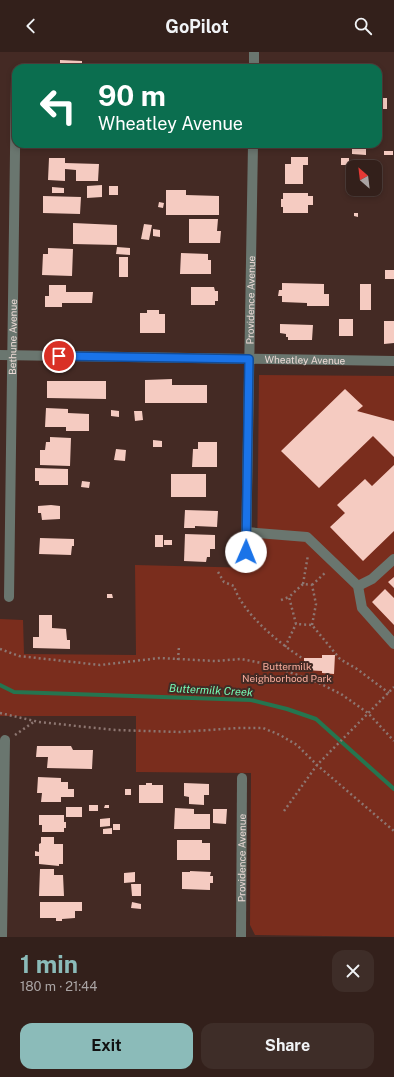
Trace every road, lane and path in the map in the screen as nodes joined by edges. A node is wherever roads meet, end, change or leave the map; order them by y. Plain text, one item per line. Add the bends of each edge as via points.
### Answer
1 (254, 52) edge
2 (254, 64) edge
3 (15, 148) edge
4 (253, 148) edge
5 (0, 355) edge
6 (12, 355) junction
7 (249, 359) junction
8 (394, 360) edge
9 (246, 532) junction
10 (310, 540) junction
11 (246, 552) dead end
12 (394, 559) edge
13 (334, 565) junction
14 (218, 572) dead end
15 (304, 584) junction
16 (312, 585) junction
17 (358, 586) junction
18 (9, 597) dead end
19 (289, 597) junction
20 (281, 600) dead end
21 (296, 624) junction
22 (312, 625) junction
23 (394, 644) edge
24 (179, 646) dead end
25 (285, 647) junction
26 (0, 649) edge
27 (302, 658) dead end
28 (178, 660) junction
29 (394, 687) edge
30 (388, 692) junction
31 (0, 713) edge
32 (368, 713) junction
33 (35, 721) junction
34 (5, 740) joint
35 (394, 741) edge
36 (317, 765) junction
37 (242, 778) dead end
38 (284, 811) dead end
39 (394, 831) edge
40 (2, 937) edge
41 (241, 937) edge

1 - 2 street
3 - 6 street, Bethune Avenue
4 - 7 street, Providence Avenue
5 - 6 street, Wheatley Avenue
6 - 7 street, Wheatley Avenue
6 - 18 street, Bethune Avenue
7 - 8 street, Wheatley Avenue
7 - 9 street, Providence Avenue
9 - 10 street via 307,537
9 - 11 street, Providence Avenue
10 - 13 street
10 - 15 path
12 - 17 street via 372,579
13 - 16 path
13 - 17 street
14 - 25 path via 224,582 234,586 245,607
15 - 16 path
15 - 19 path
16 - 22 path via 316,604
17 - 23 street via 362,608
19 - 20 path
19 - 21 path
21 - 22 path
21 - 25 path
22 - 30 path via 340,659
24 - 28 path
25 - 27 path
26 - 28 path via 19,656 100,665 160,658
28 - 32 path via 241,659 267,664 317,682 341,694
29 - 30 path
30 - 32 path
31 - 33 path
32 - 35 path
32 - 36 path
33 - 34 path
33 - 36 path via 115,730 180,732 263,728 297,745
34 - 40 street
36 - 38 path
36 - 39 path
37 - 41 street, Providence Avenue

